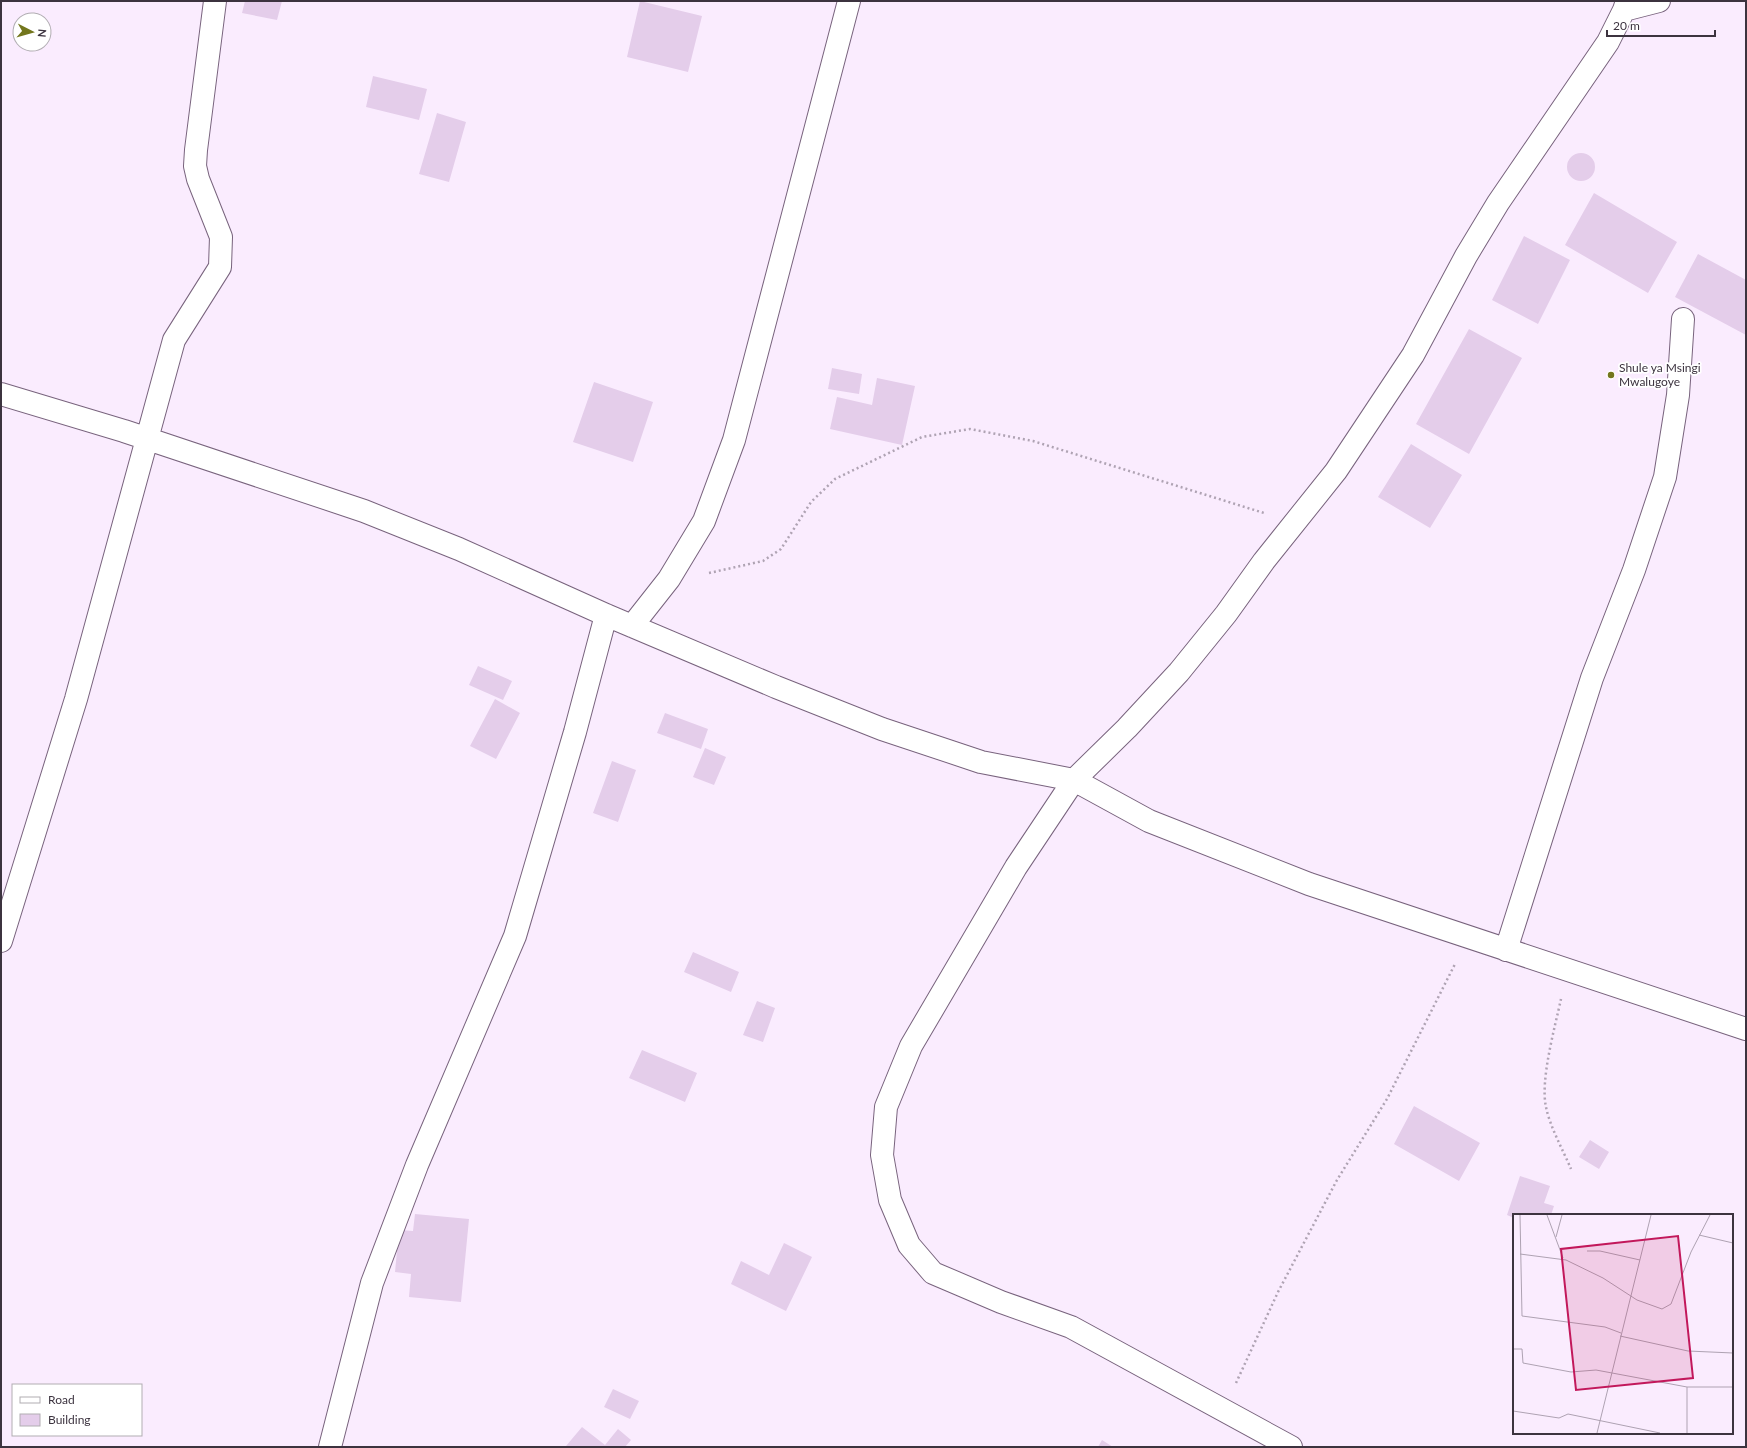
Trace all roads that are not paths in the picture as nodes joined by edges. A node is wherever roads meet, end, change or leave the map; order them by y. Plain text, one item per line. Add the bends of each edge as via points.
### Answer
1 (214, 1) edge
2 (849, 1) edge
3 (1659, 1) edge
4 (1625, 6) edge
5 (1683, 319) dead end
6 (1, 394) edge
7 (148, 439) junction
8 (606, 615) junction
9 (632, 626) junction
10 (1074, 780) junction
11 (1, 941) edge
12 (1506, 950) junction
13 (1746, 1029) edge
14 (330, 1447) edge
15 (1291, 1447) edge

1 - 7 street via 196,166 198,179 221,237 220,267 174,340
2 - 9 street via 734,440 704,521 669,579
3 - 4 street
4 - 10 street via 1608,42 1498,203 1413,354 1336,471 1179,672
5 - 12 street via 1678,395 1665,477 1634,570 1592,678
6 - 7 street
7 - 8 street via 364,511 459,549
7 - 11 street via 76,699
8 - 9 street
8 - 14 street via 575,732 515,936 417,1165 372,1283
9 - 10 street via 882,729 981,762
10 - 12 street via 1157,824 1309,884
10 - 15 street via 1016,867 911,1046 886,1107 882,1155 890,1200 909,1245 933,1273 1072,1328
12 - 13 street

